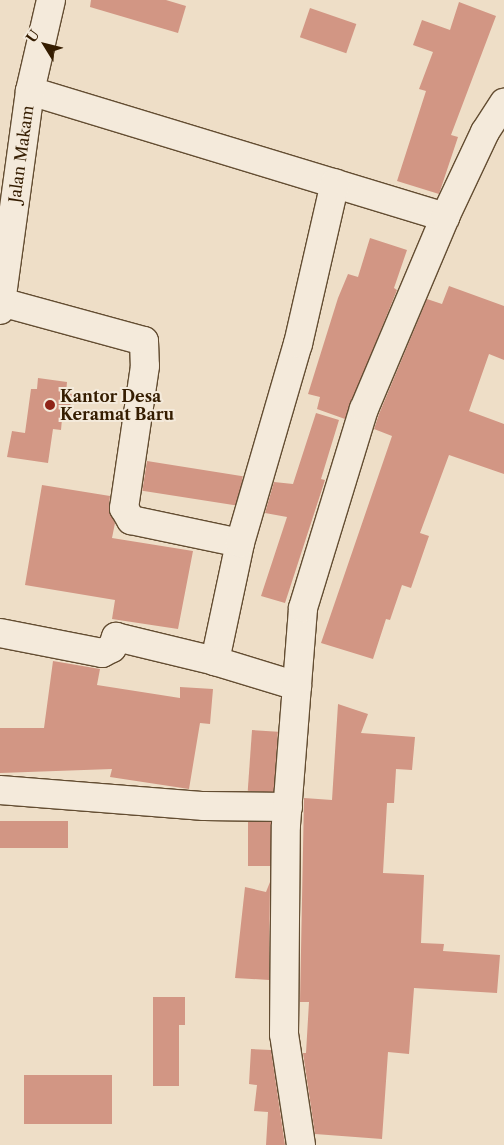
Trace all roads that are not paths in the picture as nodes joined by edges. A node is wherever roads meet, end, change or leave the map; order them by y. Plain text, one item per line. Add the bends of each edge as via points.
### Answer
1 (51, 0) edge
2 (30, 91) junction
3 (504, 103) edge
4 (340, 184) junction
5 (445, 217) junction
6 (0, 306) edge
7 (240, 543) junction
8 (0, 633) edge
9 (215, 661) junction
10 (276, 681) junction
11 (0, 790) edge
12 (288, 807) junction
13 (301, 1145) edge

1 - 2 street, Jalan Makam
2 - 4 street
2 - 6 street, Jalan Makam
3 - 5 street via 486,132
4 - 5 street
4 - 7 street
5 - 10 street via 361,419 303,608
6 - 7 street via 144,341 145,366 124,508 130,520
7 - 9 street
8 - 9 street via 102,653 112,648 116,637
9 - 10 street
10 - 12 street
11 - 12 street via 204,806
12 - 13 street via 284,1034

